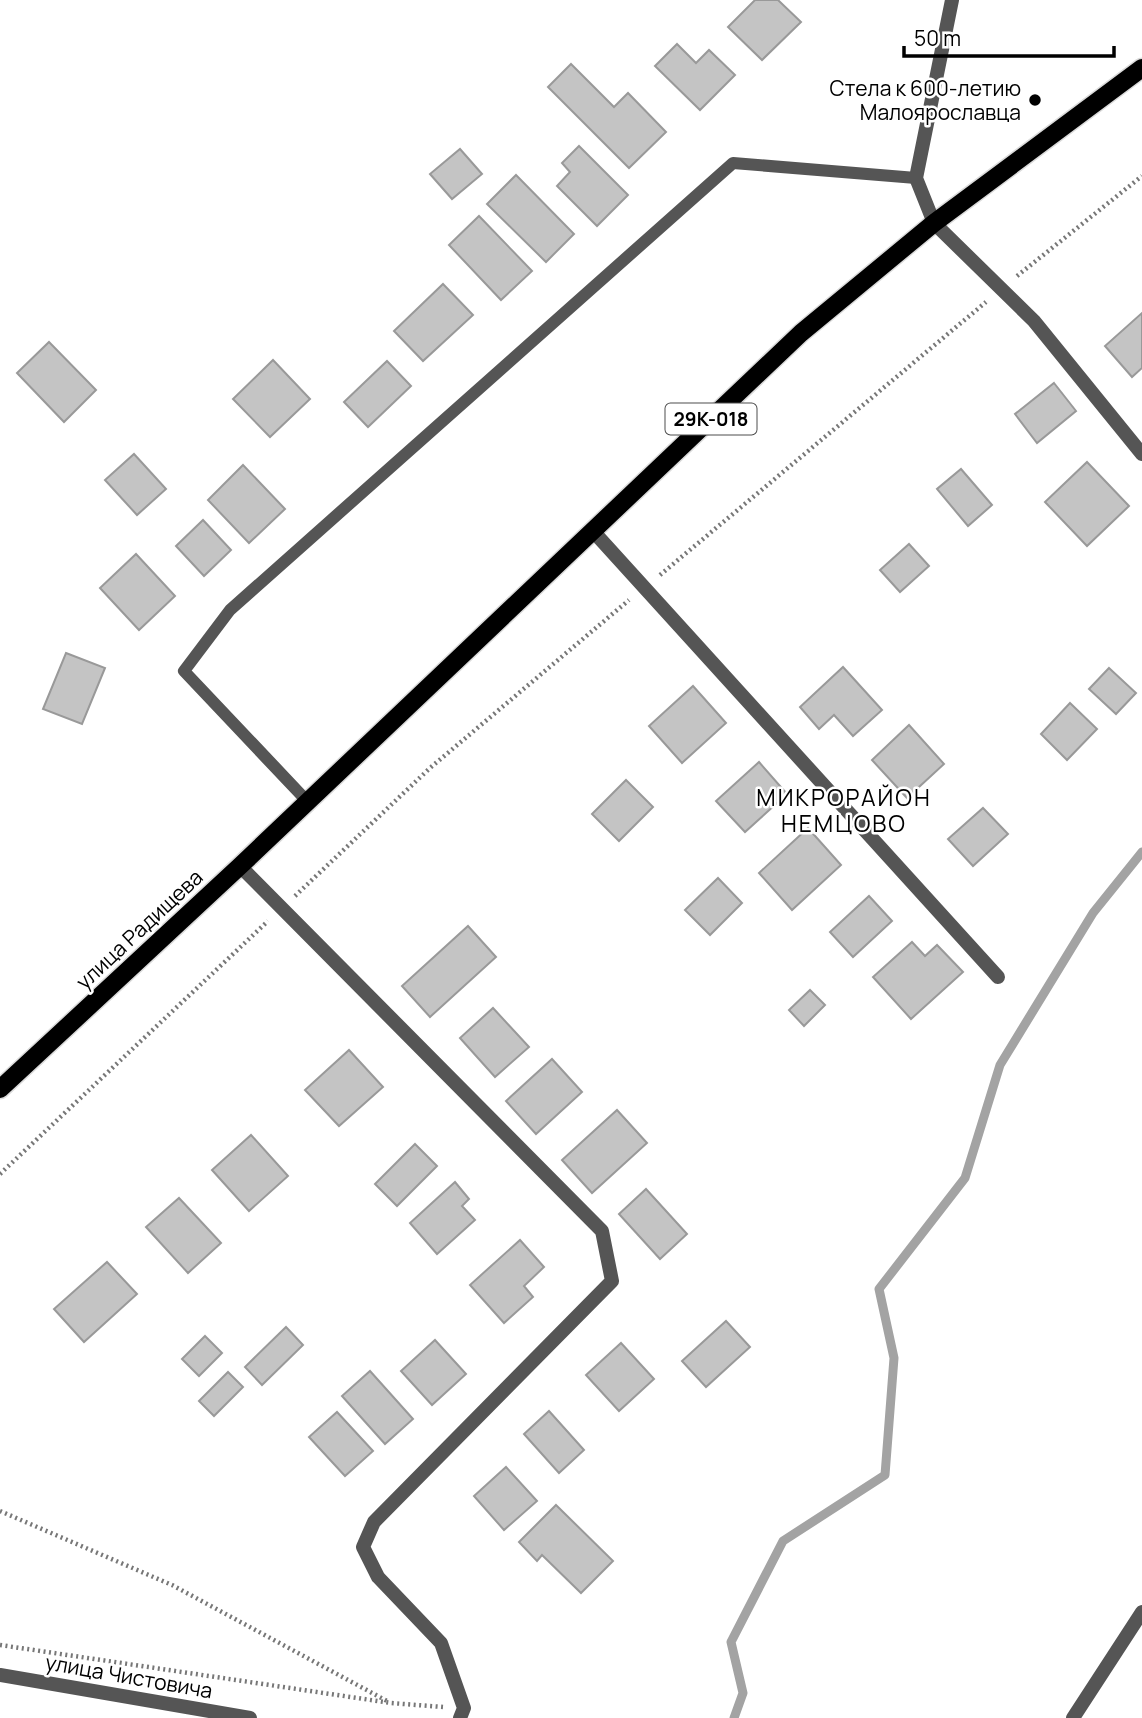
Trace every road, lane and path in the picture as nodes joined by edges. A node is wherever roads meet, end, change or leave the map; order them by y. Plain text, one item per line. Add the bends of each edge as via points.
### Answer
1 (952, 0) edge
2 (1142, 68) edge
3 (1142, 176) edge
4 (916, 178) junction
5 (934, 223) junction
6 (1001, 289) junction
7 (1142, 454) edge
8 (593, 531) junction
9 (646, 586) junction
10 (306, 800) junction
11 (240, 866) junction
12 (281, 909) junction
13 (998, 977) dead end
14 (3, 1079) edge
15 (0, 1174) edge
16 (0, 1511) edge
17 (1142, 1612) edge
18 (0, 1645) edge
19 (0, 1675) edge
20 (391, 1703) junction
21 (462, 1713) edge
22 (250, 1718) edge
23 (1073, 1718) edge

1 - 4 street
2 - 5 main road, 29К-018
3 - 6 path
4 - 5 street
4 - 10 lane via 733,163 230,610 184,671
5 - 6 street
5 - 8 main road, 29К-018 via 801,333
6 - 7 street via 1034,321
6 - 9 path
8 - 9 street
8 - 10 main road, 29К-018
9 - 12 path via 430,768
9 - 13 street
10 - 11 main road, улица Радищева
11 - 12 street
11 - 14 main road, улица Радищева
12 - 15 path
12 - 21 street via 601,1231 612,1280 374,1522 363,1547 377,1577 441,1643
16 - 20 path via 172,1585
17 - 23 street
18 - 20 path
19 - 22 street, улица Чистовича
20 - 21 path

